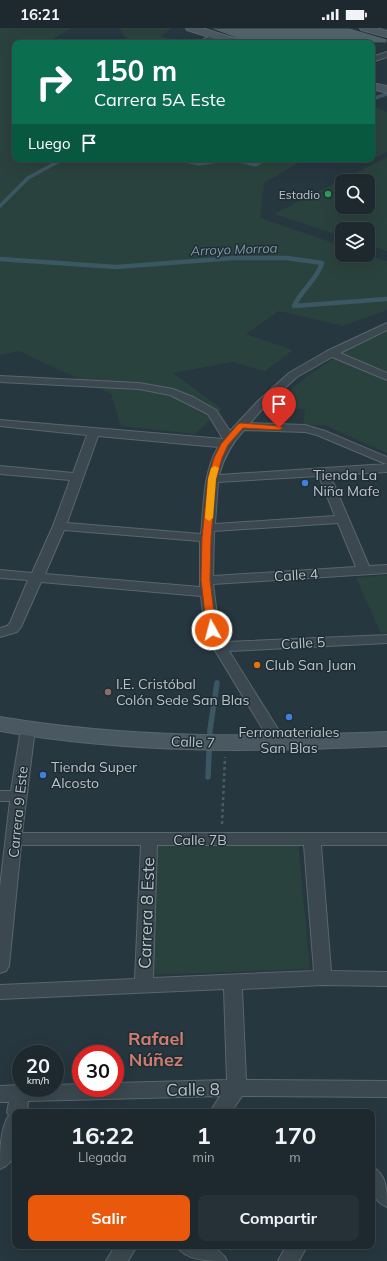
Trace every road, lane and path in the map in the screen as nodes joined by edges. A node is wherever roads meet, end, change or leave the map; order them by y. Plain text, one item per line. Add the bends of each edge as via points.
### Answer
1 (191, 28) edge
2 (369, 28) edge
3 (215, 32) edge
4 (387, 34) edge
5 (206, 40) edge
6 (232, 40) edge
7 (387, 54) edge
8 (375, 59) edge
9 (375, 87) edge
10 (387, 90) edge
11 (387, 326) edge
12 (331, 353) junction
13 (387, 377) edge
14 (0, 379) edge
15 (0, 423) edge
16 (241, 426) junction
17 (94, 432) junction
18 (227, 441) junction
19 (387, 461) edge
20 (387, 468) edge
21 (0, 470) edge
22 (323, 472) junction
23 (77, 477) junction
24 (212, 479) junction
25 (343, 519) junction
26 (59, 526) junction
27 (207, 533) junction
28 (387, 569) edge
29 (364, 571) junction
30 (0, 574) edge
31 (36, 577) junction
32 (207, 586) junction
33 (0, 633) edge
34 (387, 639) edge
35 (220, 648) junction
36 (0, 724) edge
37 (28, 729) junction
38 (387, 739) edge
39 (278, 742) junction
40 (215, 743) junction
41 (0, 796) edge
42 (18, 796) junction
43 (14, 839) junction
44 (312, 839) junction
45 (387, 839) edge
46 (149, 840) junction
47 (221, 840) junction
48 (6, 872) edge
49 (0, 966) edge
50 (323, 978) junction
51 (387, 979) edge
52 (233, 982) junction
53 (144, 986) junction
54 (0, 992) edge
55 (237, 1088) junction
56 (387, 1089) edge
57 (64, 1092) edge
58 (12, 1093) edge
59 (0, 1094) edge
60 (19, 1097) edge
61 (17, 1109) edge
62 (222, 1109) edge
63 (12, 1136) edge
64 (9, 1151) edge
65 (375, 1180) edge
66 (387, 1198) edge
67 (125, 1249) edge
68 (193, 1249) edge
69 (295, 1249) edge
70 (116, 1261) edge
71 (217, 1261) edge
72 (288, 1261) edge

1 - 3 street
2 - 4 street
3 - 5 street
3 - 6 street
7 - 8 street
9 - 10 street
11 - 12 street
12 - 13 street
12 - 16 street via 293,375
14 - 18 street via 139,386 173,392 212,412
15 - 17 street
16 - 18 street
16 - 19 street via 305,429 321,433
17 - 18 street
17 - 23 street
18 - 24 street via 218,458
20 - 22 street
21 - 23 street
22 - 24 street
22 - 25 street
23 - 26 street
24 - 27 street
25 - 27 street
25 - 29 street
26 - 27 street
26 - 31 street
27 - 32 street
28 - 29 street, Calle 4
29 - 32 street, Calle 4
30 - 31 street, Calle 4
31 - 32 street, Calle 4
31 - 33 street via 16,624 12,629
32 - 35 street via 212,630
34 - 35 street, Calle 5
35 - 39 street
36 - 37 street, Calle 7
37 - 40 street, Calle 7 via 121,739
37 - 42 street, Carrera 9 Este
38 - 39 street, Calle 7
39 - 40 street, Calle 7
40 - 47 path
41 - 42 street
42 - 43 street, Carrera 9 Este
43 - 46 street, Calle 7B
43 - 48 street, Carrera 9 Este
44 - 45 street, Calle 7B
44 - 47 street, Calle 7B
44 - 50 street
46 - 47 street, Calle 7B
46 - 53 street, Carrera 8 Este
48 - 49 street, Carrera 9 Este
50 - 51 street
50 - 52 street
52 - 53 street
52 - 55 street
53 - 54 street
55 - 56 street, Calle 8
55 - 57 street, Calle 8
55 - 62 street
58 - 59 street, Calle 8
60 - 61 street
63 - 64 street
65 - 66 street
67 - 70 street
68 - 71 street
69 - 72 street

